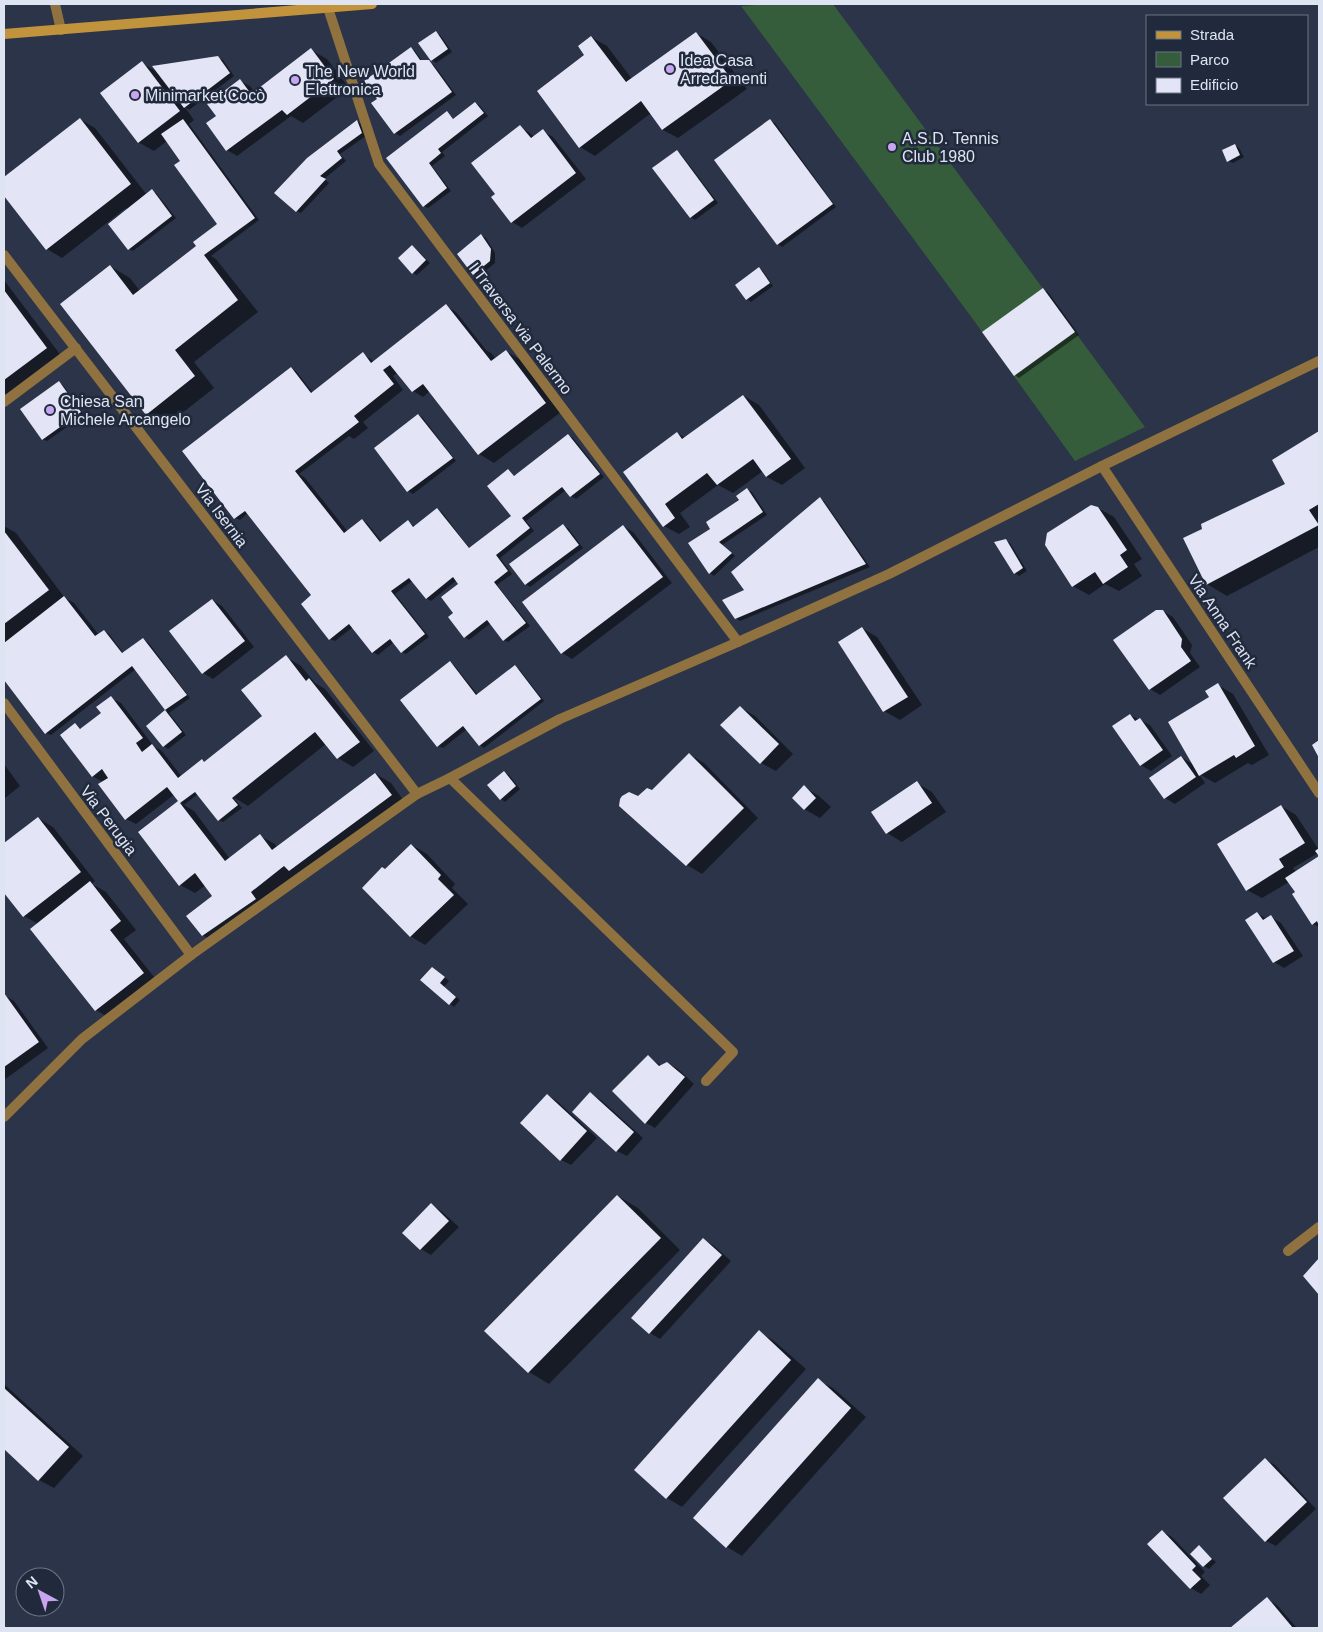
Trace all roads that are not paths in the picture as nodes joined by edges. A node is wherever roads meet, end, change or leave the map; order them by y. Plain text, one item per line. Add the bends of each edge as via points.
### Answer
1 (55, 4) edge
2 (372, 4) edge
3 (328, 8) junction
4 (61, 30) junction
5 (4, 34) edge
6 (4, 254) edge
7 (76, 348) junction
8 (1319, 361) edge
9 (4, 402) edge
10 (1102, 466) junction
11 (738, 642) junction
12 (4, 703) edge
13 (450, 778) junction
14 (1319, 793) edge
15 (417, 794) junction
16 (191, 955) junction
17 (706, 1081) dead end
18 (4, 1117) edge
19 (1319, 1227) edge
20 (1288, 1251) dead end

1 - 4 street
2 - 3 main road
3 - 4 main road
3 - 11 street, I Traversa via Palermo via 379,164
4 - 5 main road
6 - 7 street, Via Isernia
7 - 9 street
7 - 15 street, Via Isernia
8 - 10 street
10 - 11 street via 888,574
10 - 14 street, Via Anna Frank
11 - 13 street via 560,718
12 - 16 street, Via Perugia
13 - 15 street
13 - 17 street via 733,1052
15 - 16 street
16 - 18 street via 82,1039
19 - 20 street

